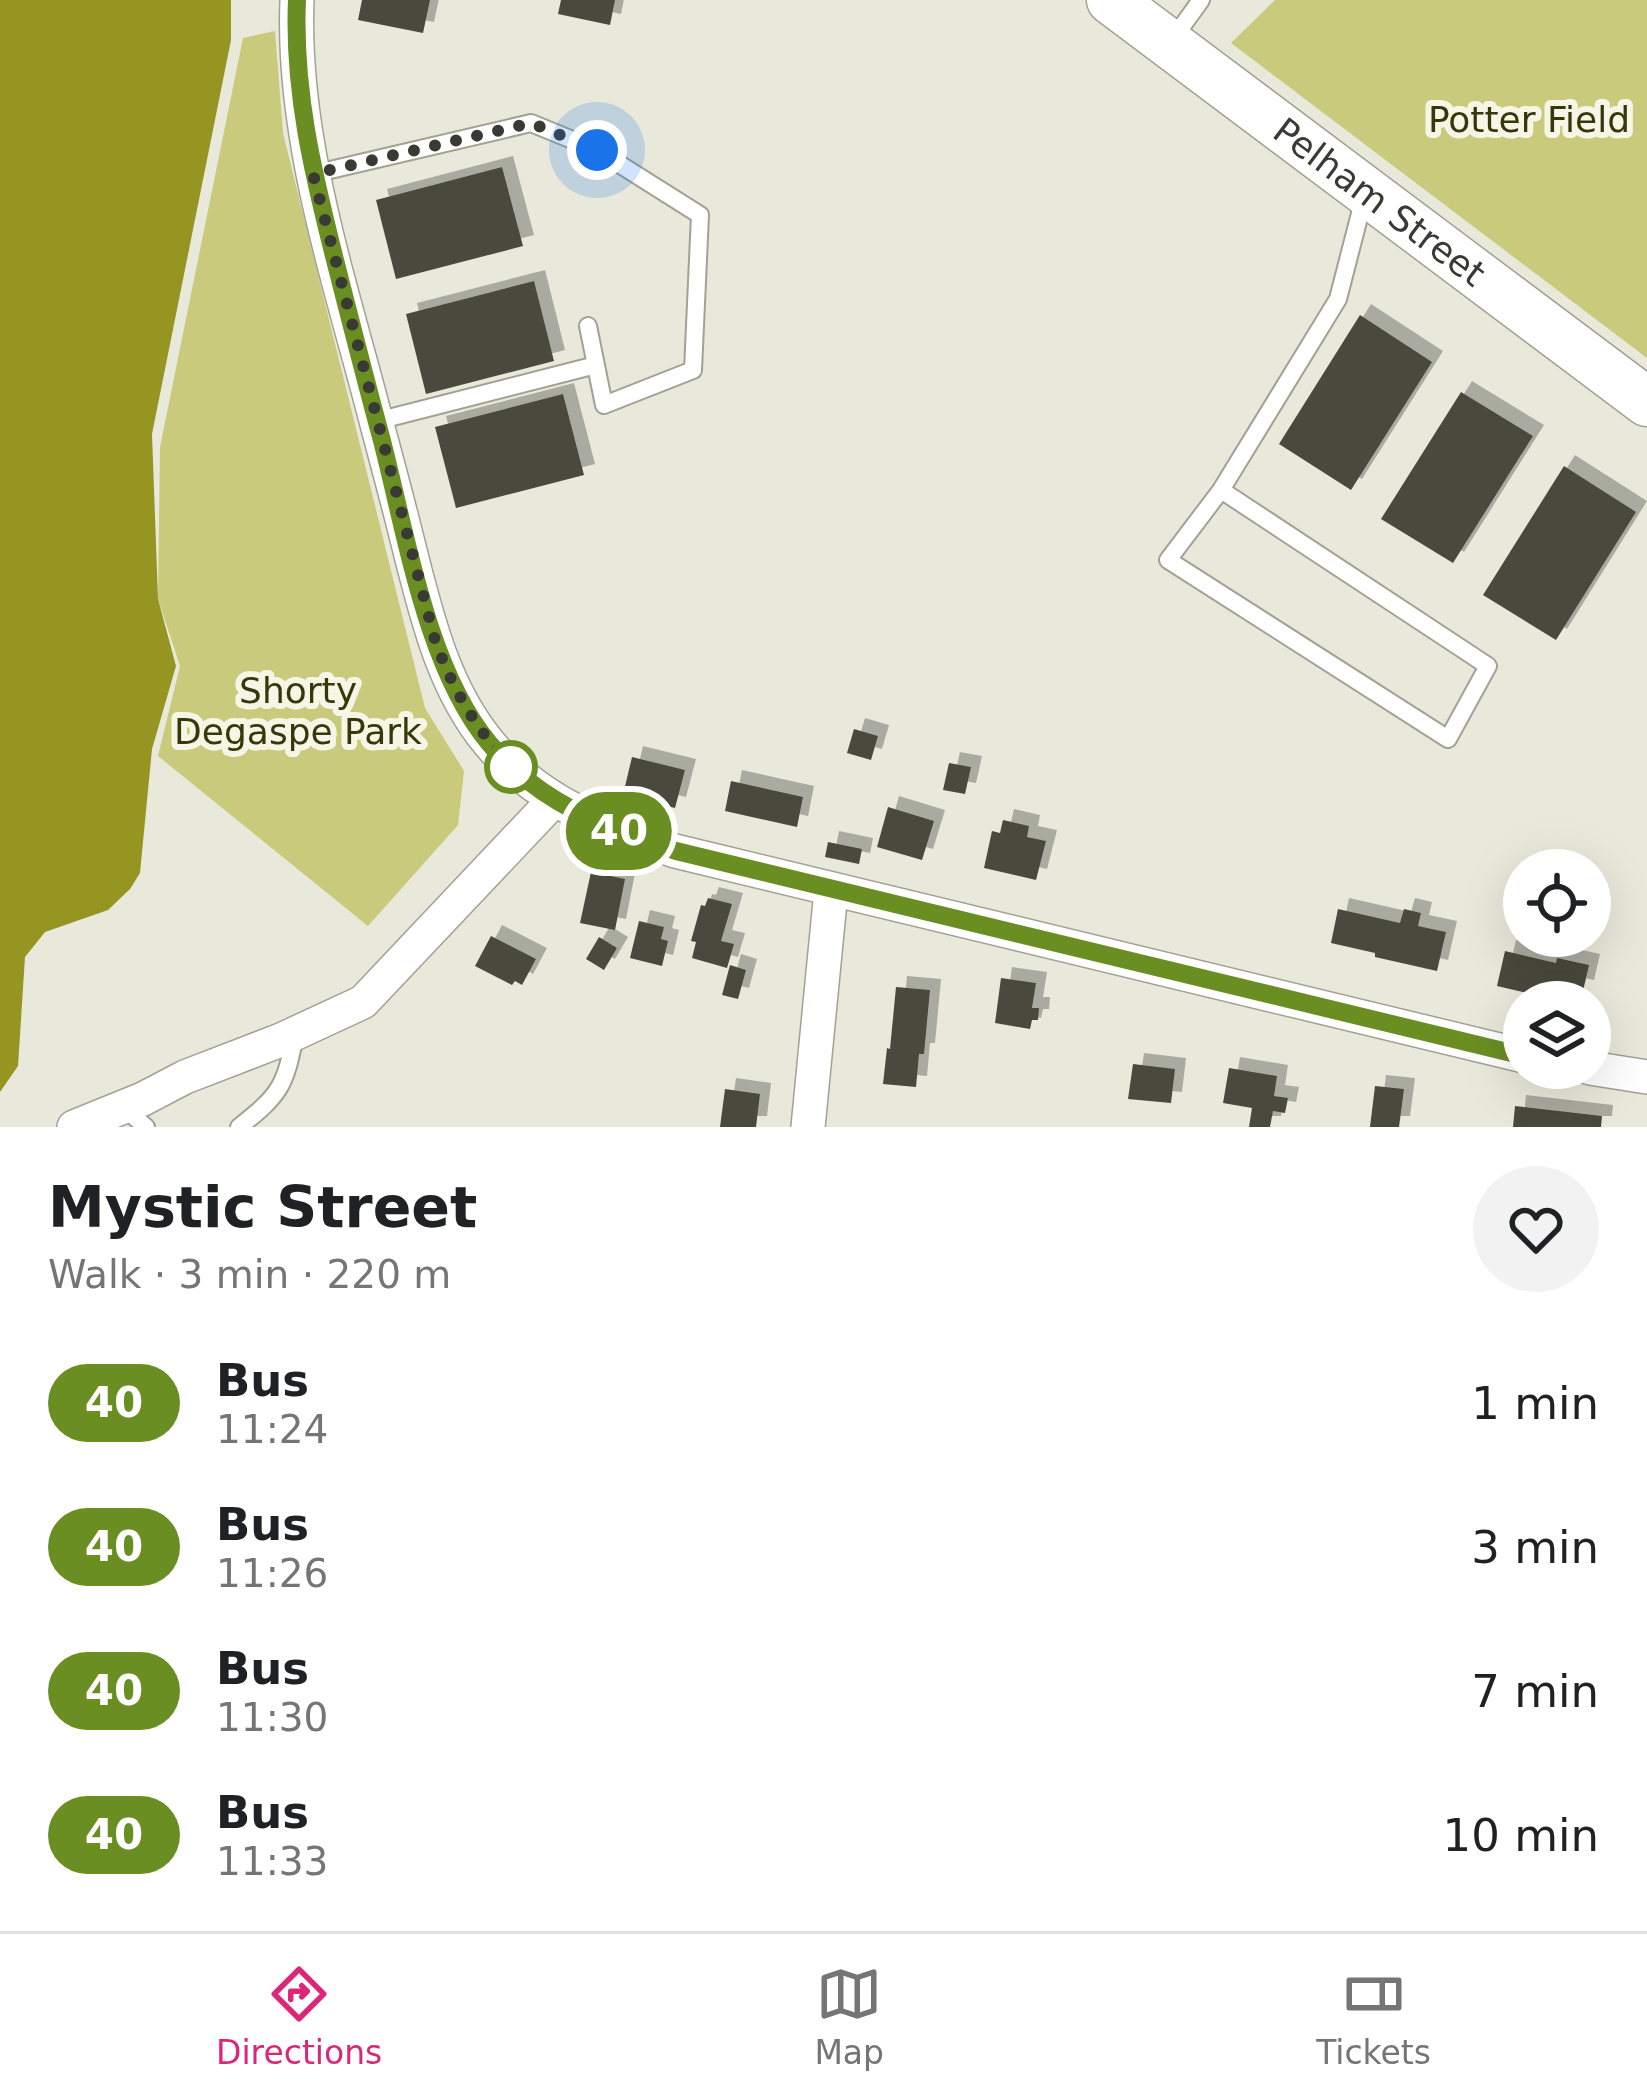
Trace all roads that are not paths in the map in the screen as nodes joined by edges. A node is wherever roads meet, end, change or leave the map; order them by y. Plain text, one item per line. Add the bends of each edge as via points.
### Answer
1 (297, 0) edge
2 (1111, 0) edge
3 (1201, 0) edge
4 (1169, 44) junction
5 (313, 174) junction
6 (1366, 191) junction
7 (588, 326) dead end
8 (596, 365) junction
9 (1647, 402) edge
10 (376, 421) junction
11 (1221, 490) junction
12 (554, 800) junction
13 (831, 891) junction
14 (296, 1033) junction
15 (1503, 1051) edge
16 (1611, 1071) edge
17 (1647, 1077) edge
18 (135, 1117) edge
19 (74, 1127) edge
20 (239, 1127) edge
21 (808, 1127) edge

1 - 5 street via 298,82
2 - 4 main road, Pelham Street
3 - 4 lane
4 - 6 main road, Pelham Street
5 - 8 lane via 531,123 597,150 700,215 693,370 604,405
5 - 10 street
6 - 9 main road, Pelham Street
6 - 11 lane via 1338,299
7 - 8 lane
8 - 10 lane
10 - 12 street via 427,616 456,692 508,764
11 - 11 lane via 1488,666 1448,739 1168,560
12 - 13 street via 676,851
12 - 14 street via 363,1001
13 - 15 street
13 - 21 street
14 - 18 street via 185,1077
14 - 20 lane via 286,1080
16 - 17 street
18 - 19 street

